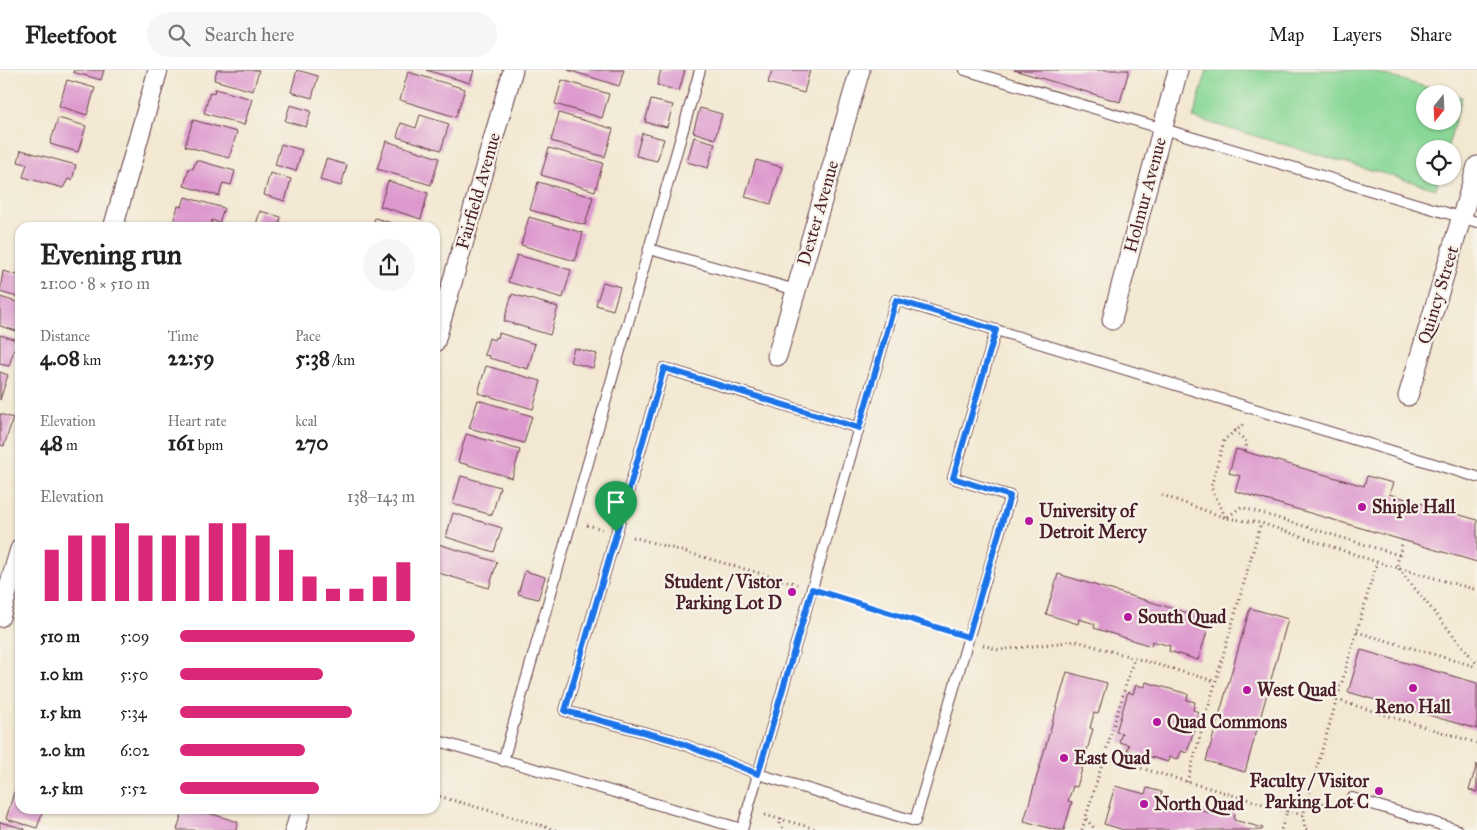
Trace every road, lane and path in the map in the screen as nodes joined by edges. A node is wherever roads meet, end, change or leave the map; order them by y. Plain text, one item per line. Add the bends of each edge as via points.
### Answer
1 (158, 70) edge
2 (513, 70) edge
3 (700, 70) edge
4 (860, 70) edge
5 (965, 70) edge
6 (1178, 70) edge
7 (1162, 128) junction
8 (1477, 166) edge
9 (1469, 220) edge
10 (115, 222) edge
11 (649, 249) junction
12 (796, 290) junction
13 (1112, 320) dead end
14 (440, 325) edge
15 (996, 330) junction
16 (777, 356) dead end
17 (1408, 396) dead end
18 (1251, 427) dead end
19 (859, 428) junction
20 (1235, 430) junction
21 (1245, 452) dead end
22 (1477, 477) edge
23 (1162, 495) dead end
24 (1226, 518) junction
25 (572, 521) junction
26 (1261, 523) junction
27 (616, 532) junction
28 (1403, 540) dead end
29 (1399, 555) junction
30 (1377, 562) junction
31 (15, 568) edge
32 (1398, 568) junction
33 (812, 589) junction
34 (1477, 589) edge
35 (9, 590) edge
36 (0, 618) edge
37 (1357, 632) junction
38 (968, 637) junction
39 (1134, 658) junction
40 (1477, 666) edge
41 (1214, 681) junction
42 (1337, 700) junction
43 (440, 742) edge
44 (1477, 743) edge
45 (1103, 757) junction
46 (503, 761) junction
47 (758, 774) junction
48 (1186, 782) junction
49 (440, 796) edge
50 (1352, 798) dead end
51 (1287, 811) junction
52 (300, 814) edge
53 (1303, 815) junction
54 (781, 818) junction
55 (1086, 819) junction
56 (763, 822) dead end
57 (295, 830) edge
58 (556, 830) edge
59 (742, 830) edge
60 (784, 830) edge
61 (820, 830) edge
62 (1082, 830) edge
63 (1096, 830) edge
64 (1281, 830) edge
65 (1309, 830) edge
66 (1458, 830) edge

1 - 10 street
2 - 14 street, Fairfield Avenue
3 - 11 lane
4 - 12 street, Dexter Avenue
5 - 7 lane
6 - 7 street, Holmur Avenue
7 - 9 lane
7 - 13 street, Holmur Avenue
8 - 9 street, Quincy Street
9 - 17 street, Quincy Street
11 - 12 lane
11 - 25 lane
12 - 16 street, Dexter Avenue
15 - 19 lane via 896,300
15 - 22 lane
15 - 38 lane via 953,478 1010,496
18 - 20 path via 1242,424
19 - 27 lane via 664,368
19 - 33 lane
20 - 21 path via 1247,443
20 - 24 path via 1224,440 1211,487
23 - 24 path
24 - 26 path
24 - 29 path via 1241,507
25 - 27 path
25 - 46 lane
26 - 30 path
26 - 41 path
27 - 33 path
27 - 47 lane via 565,711 673,740
28 - 29 path
29 - 32 path
30 - 32 path
30 - 37 path
31 - 35 street
32 - 34 path
32 - 40 path
33 - 38 path
33 - 47 lane
35 - 36 street
37 - 40 path
37 - 42 path
38 - 39 path via 999,650 1076,641
38 - 47 lane via 915,820
39 - 41 path
39 - 45 path
41 - 48 path
42 - 44 path
42 - 53 path
43 - 46 lane
45 - 48 path
45 - 55 path
46 - 59 lane
47 - 59 lane
48 - 51 path
49 - 58 path
50 - 66 lane
51 - 53 path
51 - 64 path
52 - 57 street
53 - 65 path via 1305,829
54 - 56 path via 765,814
54 - 60 path
54 - 61 path
55 - 62 path
55 - 63 path

